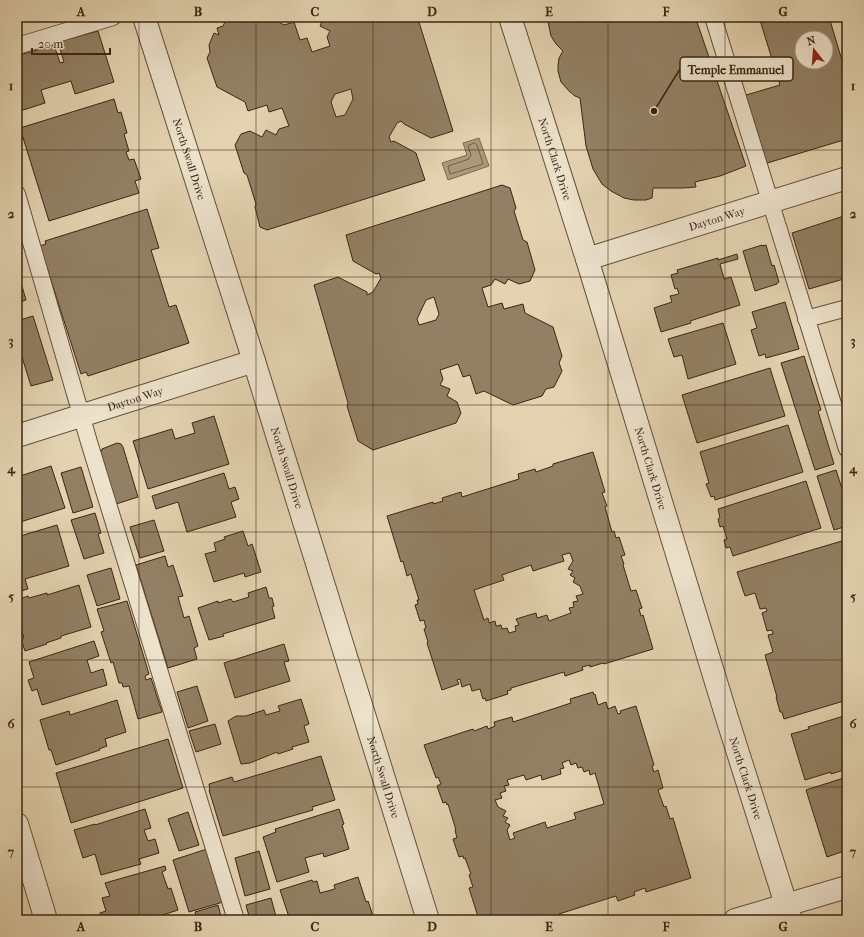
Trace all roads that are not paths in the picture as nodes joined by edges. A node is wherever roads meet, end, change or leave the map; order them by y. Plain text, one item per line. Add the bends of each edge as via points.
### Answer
1 (113, 17) edge
2 (144, 17) edge
3 (510, 17) edge
4 (713, 17) edge
5 (17, 46) edge
6 (847, 178) edge
7 (17, 194) edge
8 (769, 202) junction
9 (587, 259) junction
10 (847, 308) edge
11 (806, 319) junction
12 (254, 361) junction
13 (82, 414) junction
14 (17, 436) edge
15 (847, 449) edge
16 (17, 824) edge
17 (847, 887) edge
18 (789, 912) edge
19 (46, 920) edge
20 (236, 920) edge
21 (428, 920) edge
22 (735, 920) edge

1 - 5 lane
2 - 12 street, North Swall Drive
3 - 9 street, North Clark Drive
4 - 8 lane
6 - 8 street, Dayton Way
7 - 13 lane
8 - 9 street, Dayton Way
8 - 11 lane
9 - 18 street, North Clark Drive
10 - 11 lane
11 - 15 lane
12 - 13 street, Dayton Way
12 - 21 street, North Swall Drive
13 - 14 street, Dayton Way
13 - 20 lane
16 - 19 street
17 - 18 street
18 - 22 street

